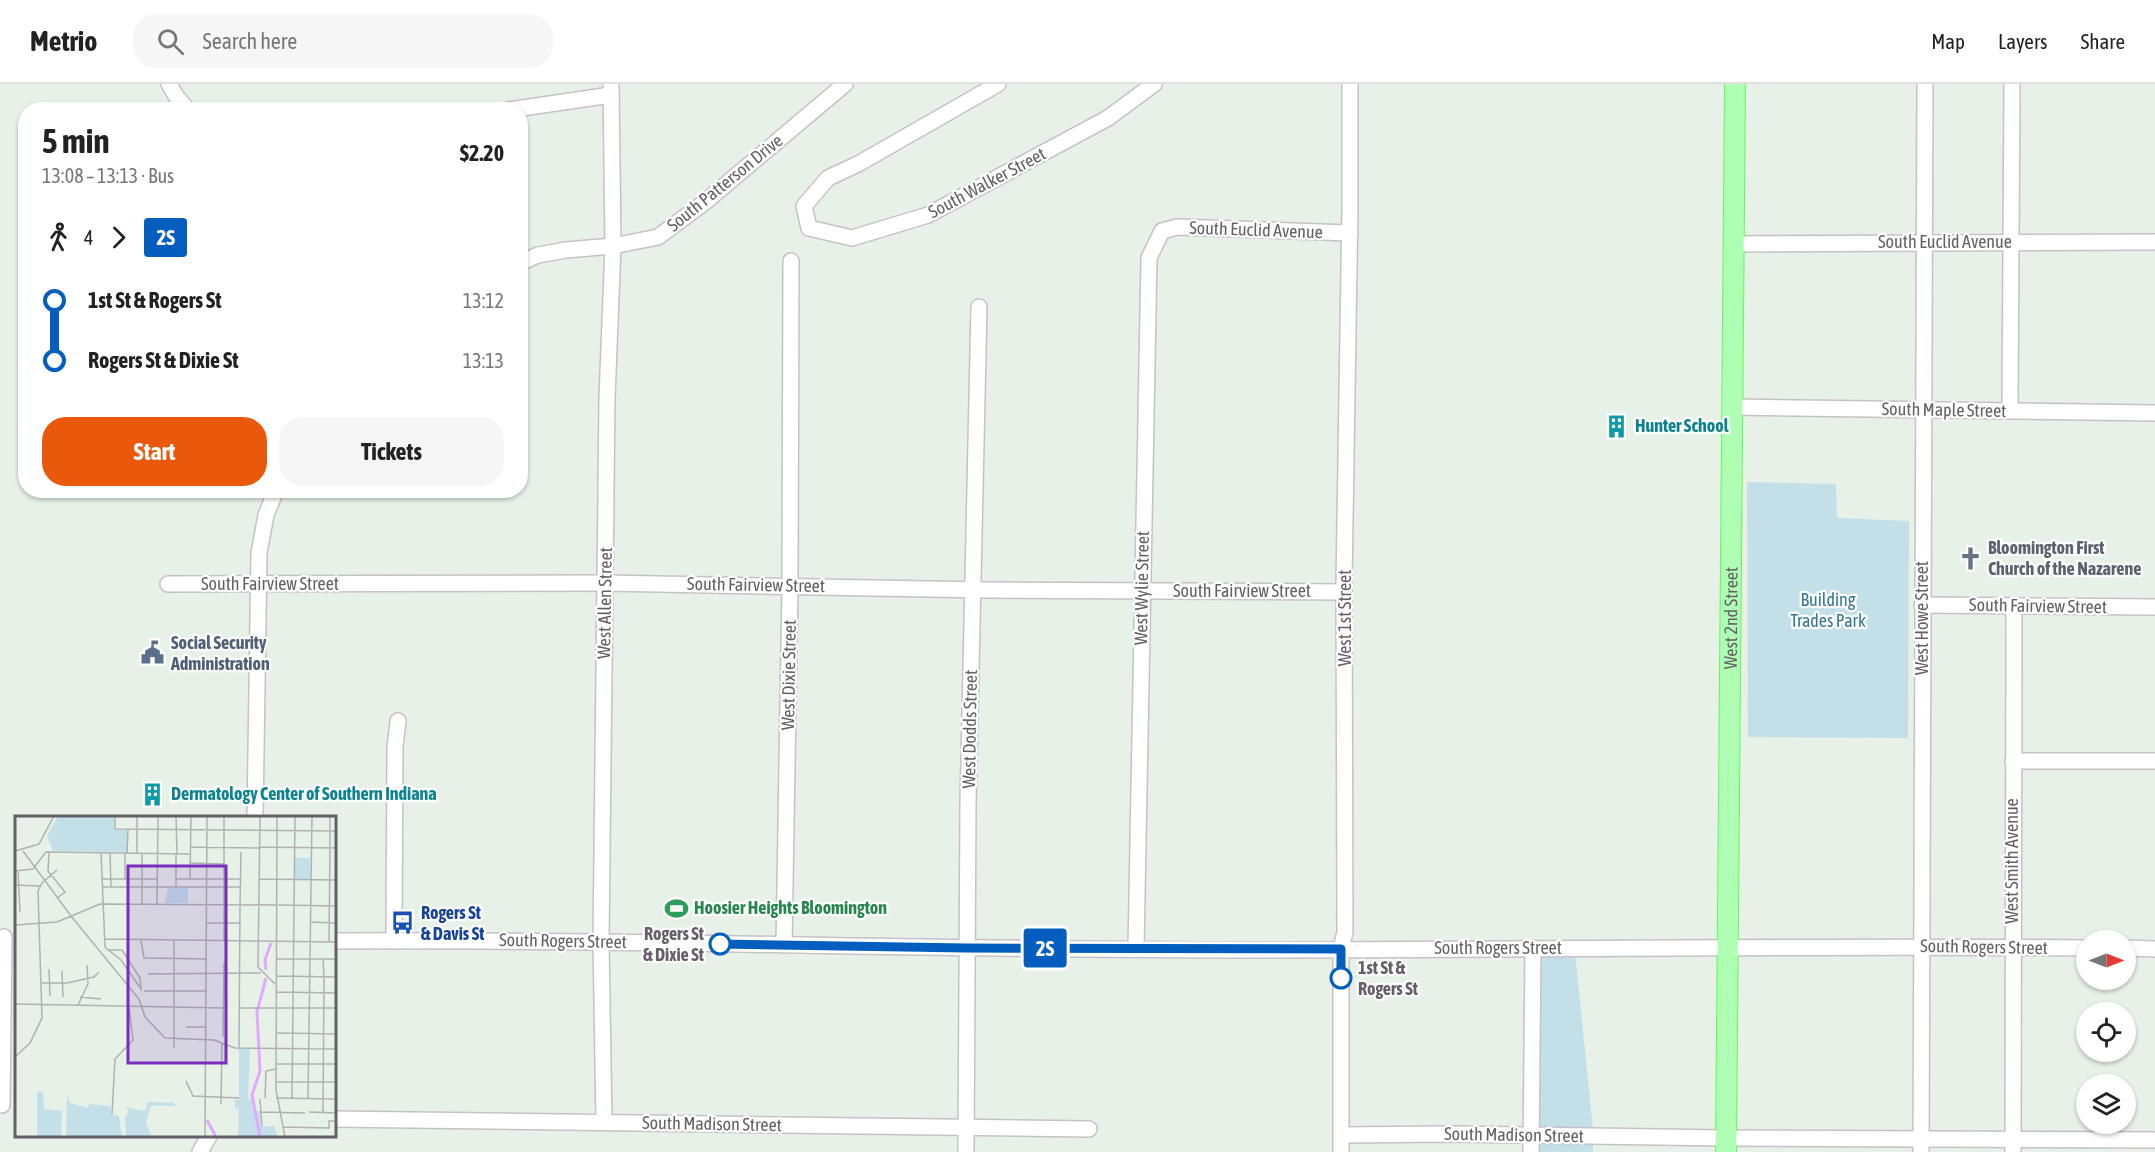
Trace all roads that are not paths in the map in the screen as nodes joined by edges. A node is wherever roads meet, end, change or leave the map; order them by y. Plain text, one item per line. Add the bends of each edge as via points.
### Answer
1 (169, 84) edge
2 (845, 84) edge
3 (998, 84) edge
4 (1154, 84) edge
5 (1350, 84) edge
6 (1735, 84) edge
7 (1925, 84) edge
8 (2012, 84) edge
9 (611, 90) edge
10 (181, 102) edge
11 (528, 106) edge
12 (1162, 231) joint
13 (1350, 233) junction
14 (1924, 242) junction
15 (2011, 242) junction
16 (2155, 242) edge
17 (1734, 244) junction
18 (613, 246) junction
19 (528, 259) edge
20 (791, 261) dead end
21 (979, 307) dead end
22 (1733, 407) junction
23 (1924, 410) junction
24 (2010, 410) junction
25 (2155, 412) edge
26 (273, 498) edge
27 (605, 583) junction
28 (168, 584) dead end
29 (258, 585) junction
30 (790, 585) junction
31 (974, 590) junction
32 (1142, 591) junction
33 (1344, 592) junction
34 (1922, 604) junction
35 (2014, 606) junction
36 (2155, 607) edge
37 (398, 721) dead end
38 (2013, 761) junction
39 (2155, 761) edge
40 (255, 816) edge
41 (7, 937) edge
42 (336, 941) edge
43 (394, 941) junction
44 (601, 942) junction
45 (784, 945) junction
46 (1728, 946) junction
47 (1921, 946) junction
48 (2012, 947) junction
49 (966, 948) junction
50 (1533, 948) junction
51 (2076, 948) edge
52 (2136, 948) edge
53 (1136, 949) junction
54 (1341, 949) junction
55 (2155, 949) edge
56 (6, 1105) edge
57 (336, 1119) edge
58 (604, 1122) junction
59 (967, 1127) junction
60 (1089, 1129) dead end
61 (1341, 1135) junction
62 (1532, 1136) junction
63 (208, 1137) edge
64 (2155, 1140) edge
65 (1726, 1145) edge
66 (1921, 1145) edge
67 (2013, 1145) edge
68 (200, 1152) edge
69 (966, 1152) edge
70 (1341, 1152) edge
71 (1532, 1152) edge

1 - 10 street
2 - 18 street, South Patterson Drive via 658,237
3 - 4 street, South Walker Street via 828,178 804,206 809,228 852,238 928,215 1108,118
5 - 13 street, West 1st Street
6 - 17 main road, West 2nd Street
7 - 14 street, West Howe Street
8 - 15 street
9 - 11 street
9 - 18 street, West Allen Street
12 - 13 street, South Euclid Avenue via 1177,227
12 - 32 street, West Wylie Street via 1149,258
13 - 33 street, West 1st Street
14 - 15 street, South Euclid Avenue
14 - 17 street, South Euclid Avenue
14 - 23 street, West Howe Street
15 - 16 street, South Euclid Avenue
15 - 24 street
17 - 22 main road, West 2nd Street
18 - 19 street, South Patterson Drive via 547,253
18 - 27 street, West Allen Street
20 - 30 street, West Dixie Street
21 - 31 street, West Dodds Street
22 - 23 street, South Maple Street
22 - 46 main road, West 2nd Street
23 - 24 street, South Maple Street
23 - 34 street, West Howe Street
24 - 25 street, South Maple Street
26 - 29 street via 259,552
27 - 29 street, South Fairview Street
27 - 30 street, South Fairview Street
27 - 44 street, West Allen Street
28 - 29 street, South Fairview Street
29 - 40 street
30 - 31 street, South Fairview Street
30 - 45 street, West Dixie Street
31 - 32 street, South Fairview Street
31 - 49 street, West Dodds Street
32 - 33 street, South Fairview Street
32 - 53 street, West Wylie Street
33 - 54 street, West 1st Street via 1345,932
34 - 35 street, South Fairview Street
34 - 47 street, West Howe Street
35 - 36 street, South Fairview Street
35 - 38 street, West Smith Avenue
37 - 43 street
38 - 39 street
38 - 48 street, West Smith Avenue
41 - 56 street
42 - 43 street, South Rogers Street
43 - 44 street, South Rogers Street
44 - 45 street, South Rogers Street
44 - 58 street, West Allen Street
45 - 49 street, South Rogers Street
46 - 47 street, South Rogers Street
46 - 50 street, South Rogers Street
46 - 65 main road, West 2nd Street
47 - 48 street, South Rogers Street
47 - 66 street, West Howe Street
48 - 51 street, South Rogers Street
48 - 67 street, West Smith Avenue
49 - 53 street, South Rogers Street
49 - 59 street, West Dodds Street
50 - 54 street, South Rogers Street
50 - 62 street
52 - 55 street
53 - 54 street, South Rogers Street
54 - 61 street, West 1st Street
57 - 58 street, South Madison Street
58 - 59 street, South Madison Street
59 - 60 street, South Madison Street
59 - 69 street, West Dodds Street
61 - 62 street, South Madison Street
61 - 70 street, West 1st Street
62 - 65 street, South Madison Street
62 - 71 street
63 - 68 street
64 - 67 street, South Madison Street
65 - 66 street, South Madison Street
66 - 67 street, South Madison Street

